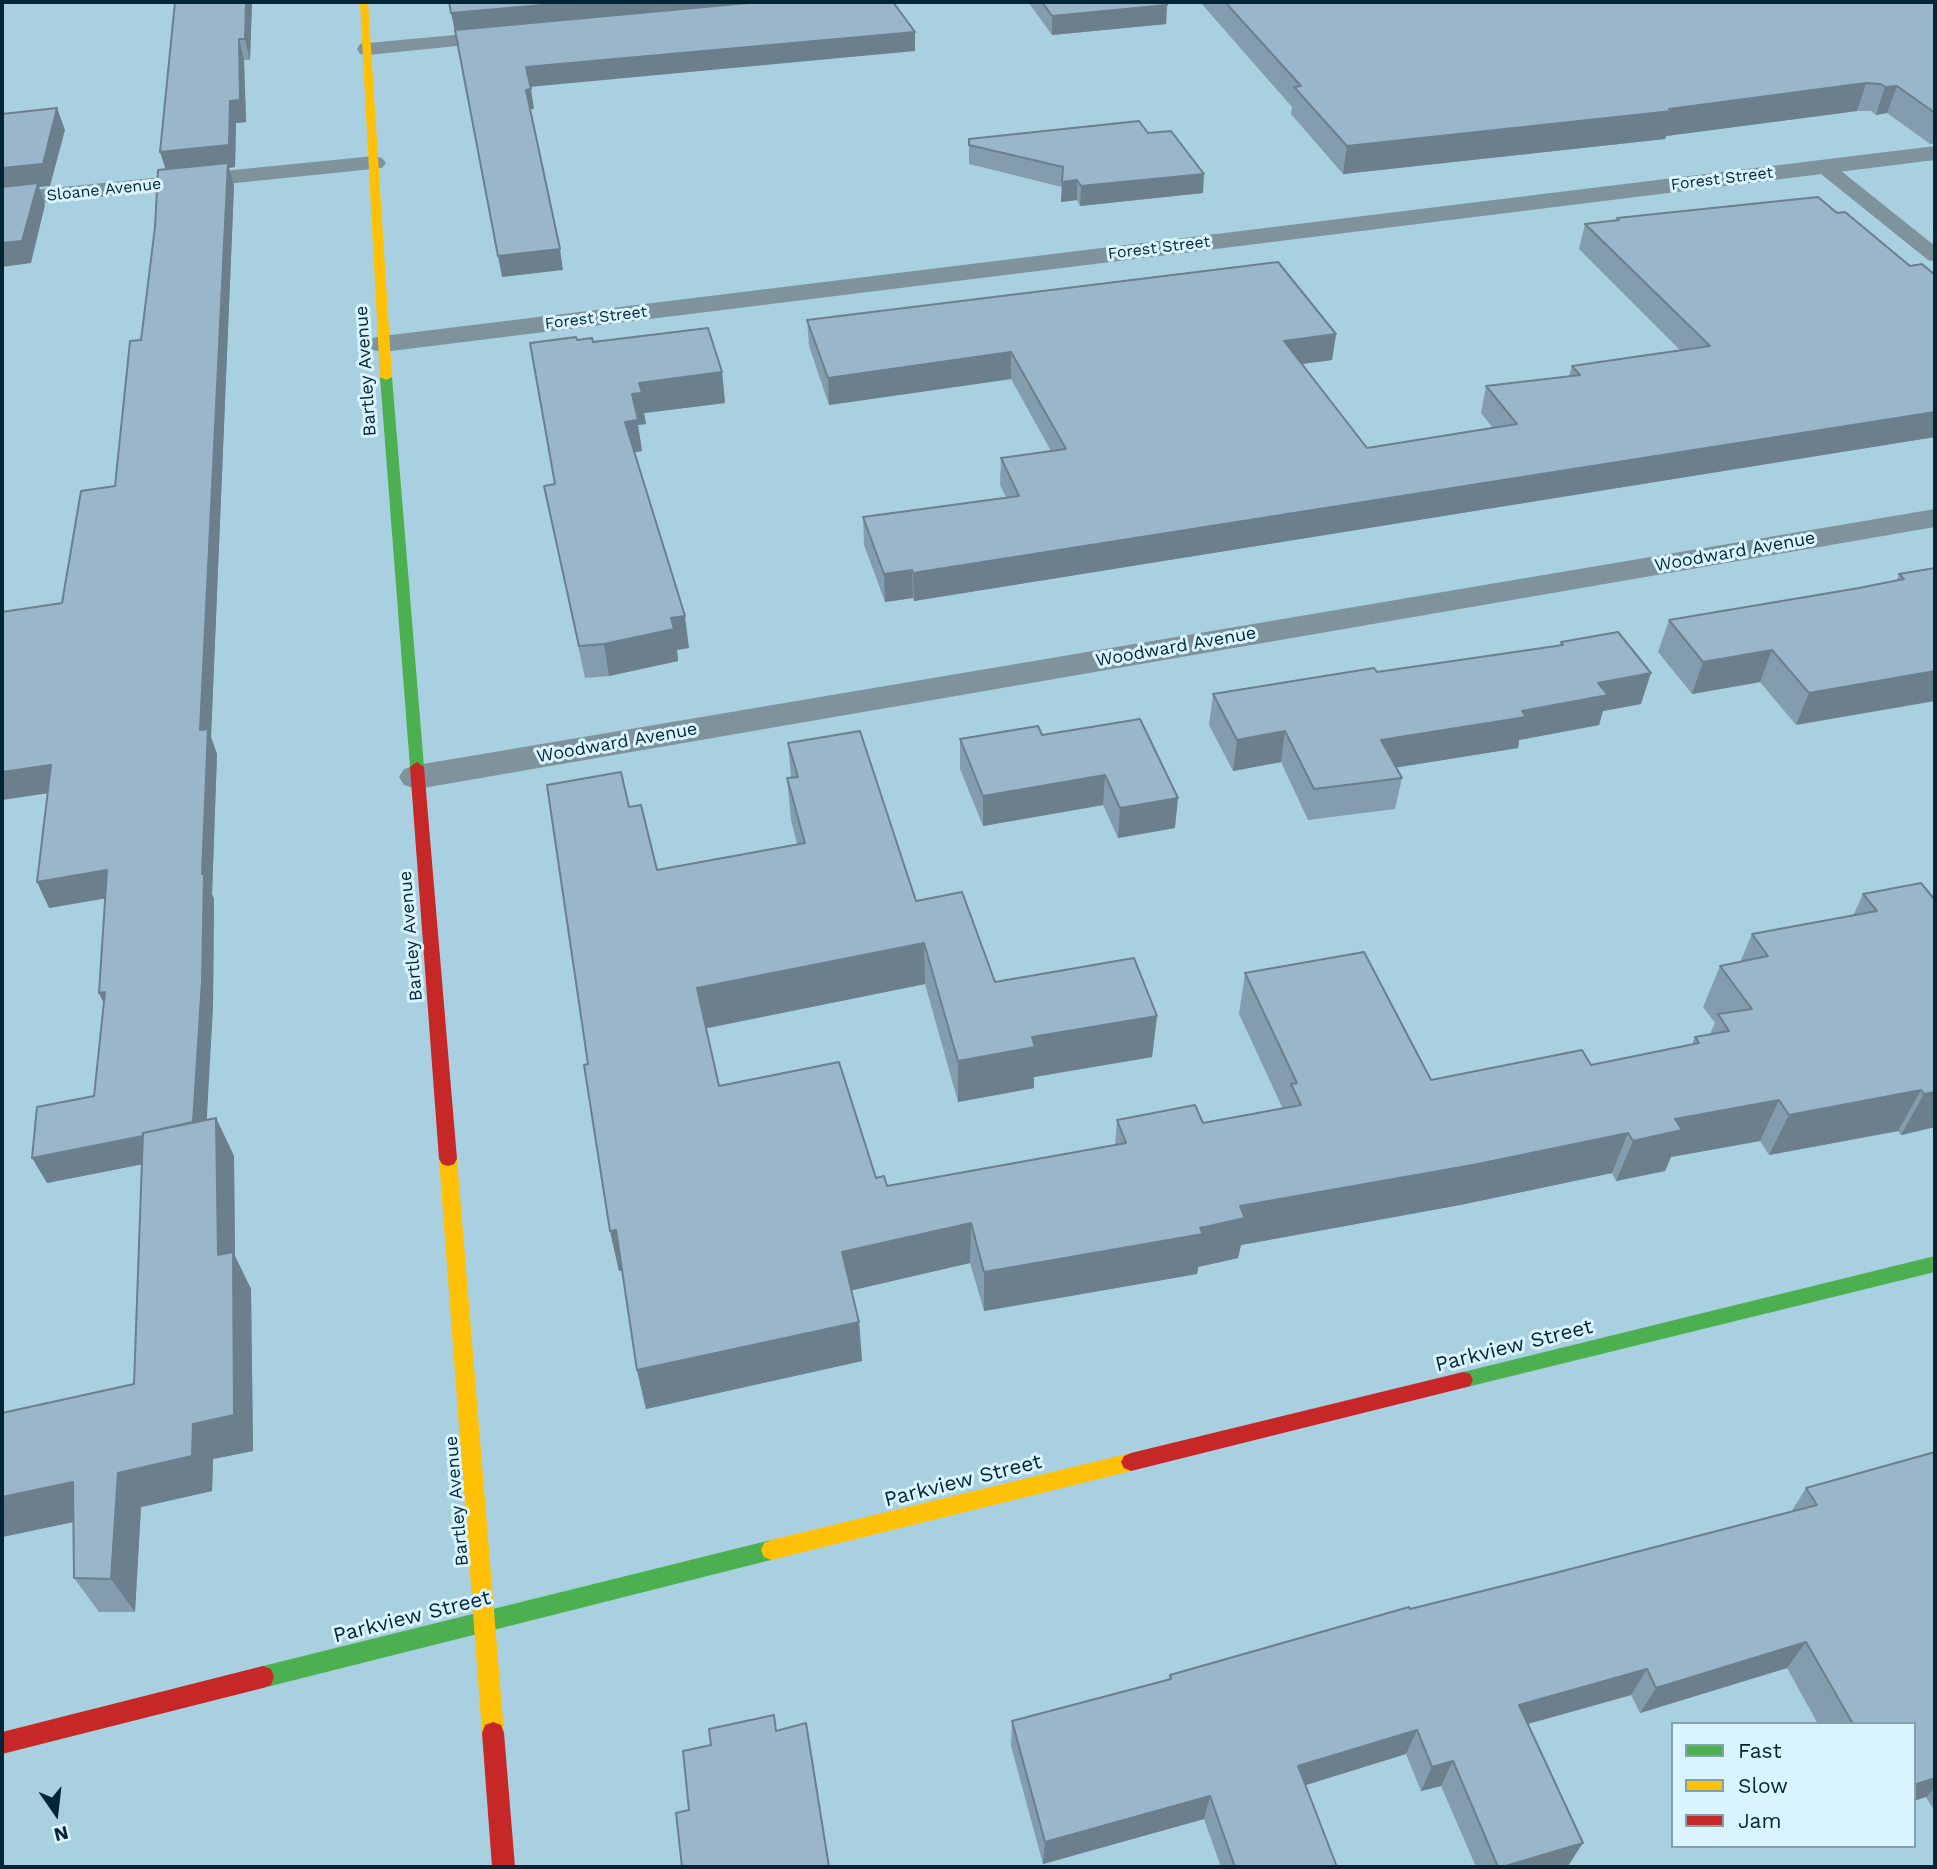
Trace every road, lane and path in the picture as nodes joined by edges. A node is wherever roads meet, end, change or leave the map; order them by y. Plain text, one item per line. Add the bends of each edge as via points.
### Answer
1 (364, 2) edge
2 (534, 33) edge
3 (368, 49) junction
4 (1935, 153) edge
5 (374, 163) junction
6 (1823, 166) junction
7 (2, 200) edge
8 (1935, 256) edge
9 (383, 344) junction
10 (1935, 518) edge
11 (417, 777) junction
12 (1935, 1264) edge
13 (485, 1620) junction
14 (2, 1743) edge
15 (504, 1867) edge

1 - 3 street, Bartley Avenue
2 - 3 street
3 - 5 street, Bartley Avenue
4 - 6 street, Forest Street
5 - 7 street, Sloane Avenue
5 - 9 street, Bartley Avenue
6 - 8 lane
6 - 9 street, Forest Street
9 - 11 street, Bartley Avenue
10 - 11 street, Woodward Avenue
11 - 13 street, Bartley Avenue
12 - 13 street, Parkview Street
13 - 14 street, Parkview Street
13 - 15 street, Bartley Avenue

